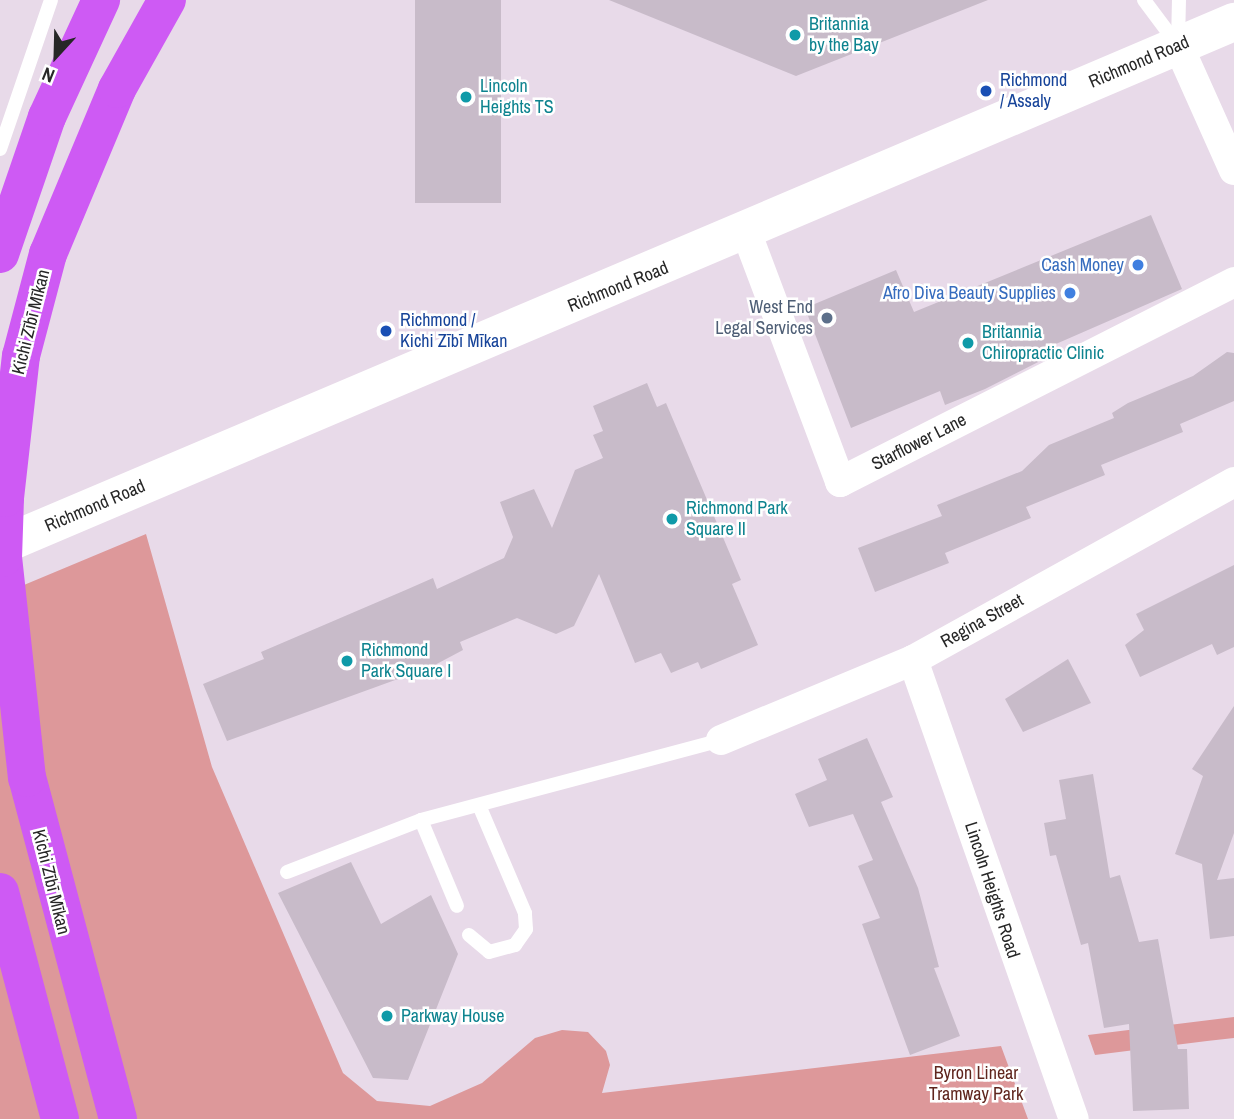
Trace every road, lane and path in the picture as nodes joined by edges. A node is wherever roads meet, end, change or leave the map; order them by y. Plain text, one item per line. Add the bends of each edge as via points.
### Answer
1 (51, 0) edge
2 (102, 0) edge
3 (167, 0) edge
4 (1143, 0) edge
5 (1179, 0) edge
6 (1234, 22) edge
7 (1178, 45) junction
8 (0, 149) edge
9 (1234, 170) edge
10 (747, 234) junction
11 (0, 254) edge
12 (1234, 282) edge
13 (1234, 482) edge
14 (0, 546) edge
15 (913, 660) junction
16 (720, 740) joint
17 (479, 805) junction
18 (421, 820) junction
19 (287, 872) dead end
20 (0, 892) edge
21 (457, 906) dead end
22 (469, 935) dead end
23 (60, 1119) edge
24 (118, 1119) edge
25 (1074, 1119) edge

1 - 8 lane
2 - 11 highway via 47,117
3 - 24 highway, Kichi Zībī Mīkan via 107,111 48,254 21,356 5,498 4,568 27,778 67,945
4 - 7 lane
5 - 7 lane
6 - 7 main road, Richmond Road
7 - 9 street
7 - 10 main road, Richmond Road
10 - 12 street, Starflower Lane via 840,482
10 - 14 main road, Richmond Road
13 - 15 street, Regina Street
15 - 16 street, Regina Street
15 - 25 street, Lincoln Heights Road
16 - 17 lane
17 - 18 lane
17 - 22 lane via 525,914 526,929 515,945 489,952
18 - 19 lane
18 - 21 lane
20 - 23 highway

